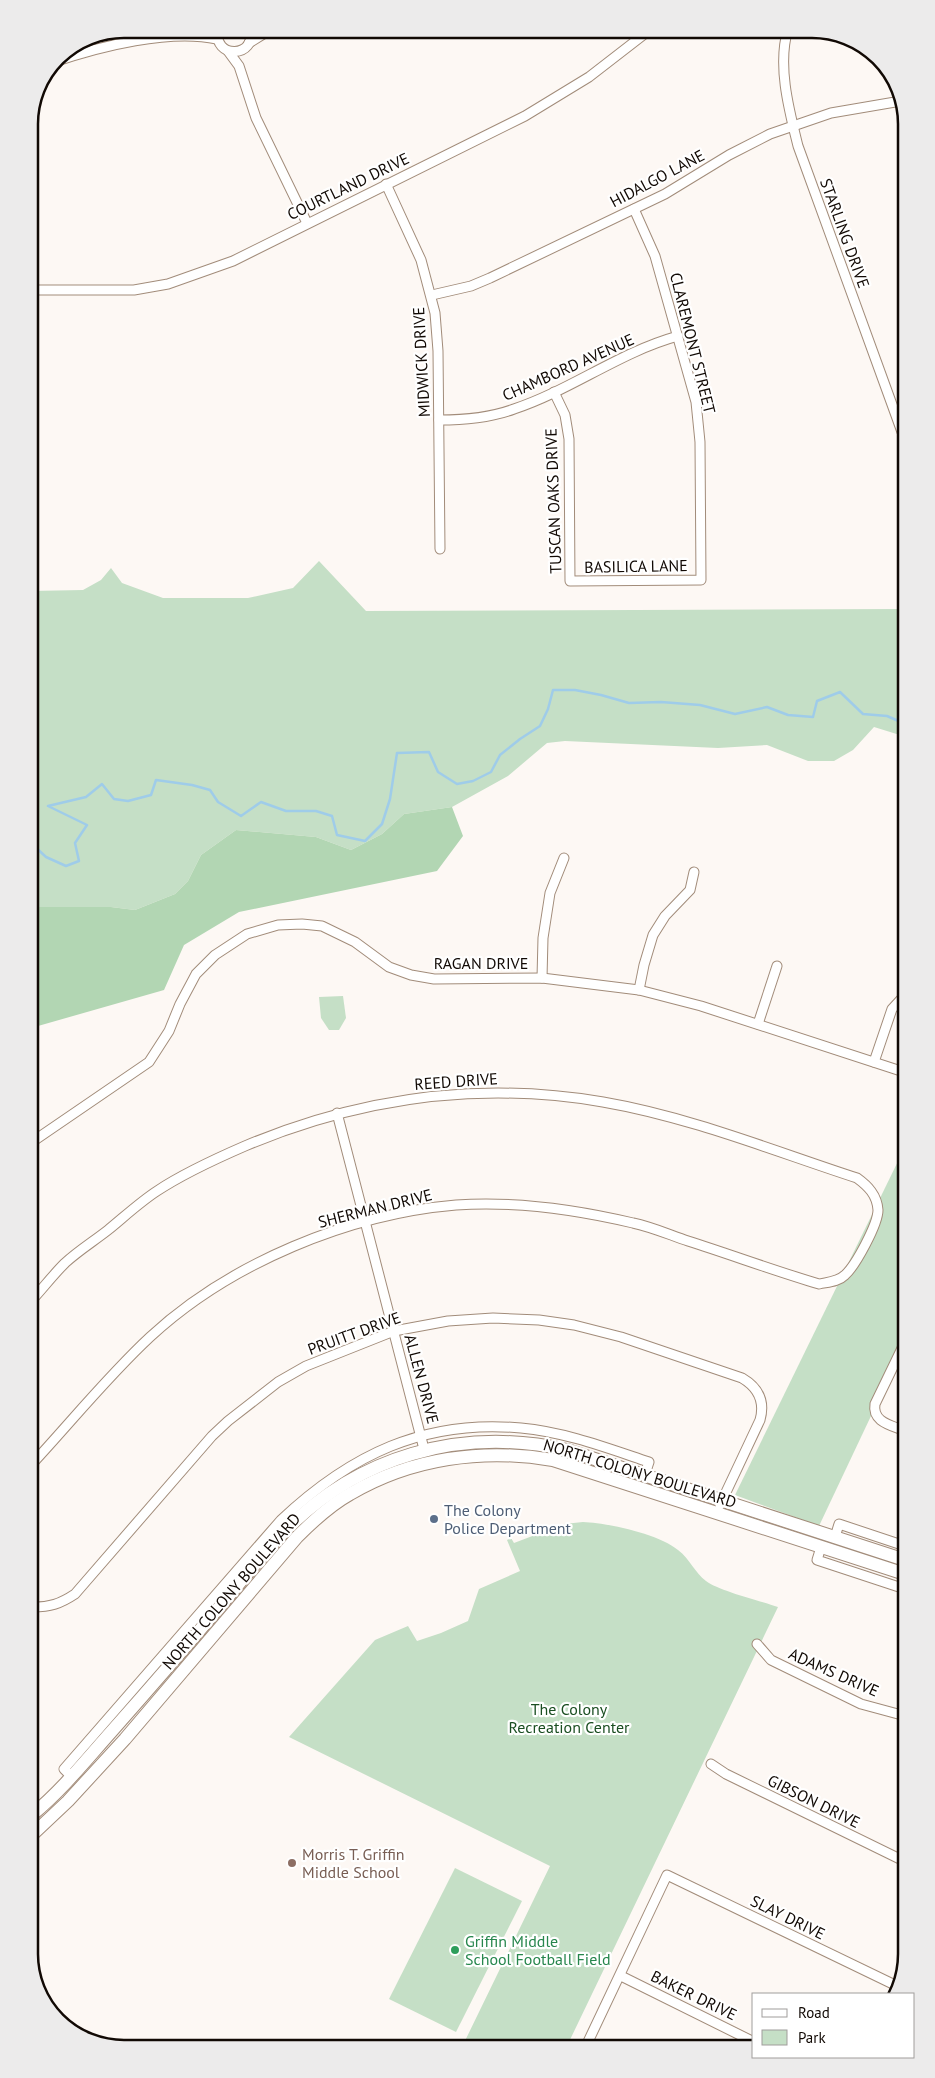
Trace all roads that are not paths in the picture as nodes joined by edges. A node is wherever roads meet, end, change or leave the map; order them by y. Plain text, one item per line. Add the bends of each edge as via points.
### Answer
1 (169, 38) edge
2 (208, 38) edge
3 (251, 38) edge
4 (258, 38) edge
5 (641, 38) edge
6 (217, 40) joint
7 (785, 40) edge
8 (249, 44) junction
9 (241, 50) junction
10 (228, 51) junction
11 (69, 57) edge
12 (239, 66) junction
13 (894, 102) edge
14 (793, 125) junction
15 (386, 184) junction
16 (634, 209) junction
17 (307, 223) junction
18 (38, 290) edge
19 (432, 295) junction
20 (678, 336) junction
21 (554, 392) junction
22 (439, 420) junction
23 (898, 421) edge
24 (440, 549) dead end
25 (701, 580) joint
26 (570, 581) joint
27 (564, 858) dead end
28 (694, 872) dead end
29 (777, 966) dead end
30 (542, 978) junction
31 (639, 990) junction
32 (898, 1002) edge
33 (758, 1024) junction
34 (874, 1062) junction
35 (898, 1070) edge
36 (337, 1113) junction
37 (38, 1138) edge
38 (365, 1223) junction
39 (866, 1242) joint
40 (38, 1294) edge
41 (394, 1331) junction
42 (898, 1355) edge
43 (898, 1428) edge
44 (421, 1436) junction
45 (424, 1449) junction
46 (38, 1457) edge
47 (426, 1463) junction
48 (645, 1474) junction
49 (723, 1500) junction
50 (717, 1512) junction
51 (835, 1537) junction
52 (898, 1544) edge
53 (821, 1547) junction
54 (898, 1558) edge
55 (898, 1572) edge
56 (898, 1587) edge
57 (38, 1607) edge
58 (757, 1644) dead end
59 (898, 1714) edge
60 (711, 1764) dead end
61 (71, 1776) junction
62 (38, 1810) edge
63 (38, 1829) edge
64 (898, 1858) edge
65 (621, 1976) junction
66 (892, 1984) edge
67 (589, 2040) edge
68 (750, 2040) edge

1 - 11 street via 139,40
2 - 6 street
3 - 8 street
4 - 8 street
5 - 15 street, COURTLAND DRIVE via 552,100
6 - 10 street
7 - 14 street, STARLING DRIVE via 785,78
8 - 9 street
9 - 10 street
9 - 12 street
10 - 12 street
12 - 17 street via 256,118
13 - 14 street, HIDALGO LANE via 851,108
14 - 16 street, HIDALGO LANE via 746,146 684,184
14 - 23 street, STARLING DRIVE via 804,164
15 - 17 street, COURTLAND DRIVE
15 - 19 street, MIDWICK DRIVE via 420,255
16 - 19 street, HIDALGO LANE via 490,278
16 - 20 street, CLAREMONT STREET via 656,256
17 - 18 street, COURTLAND DRIVE via 233,260 168,284 134,290
19 - 22 street, MIDWICK DRIVE via 438,336
20 - 21 street, CHAMBORD AVENUE via 654,344
20 - 25 street, CLAREMONT STREET via 693,390 699,430
21 - 22 street, CHAMBORD AVENUE via 495,415
21 - 26 street, TUSCAN OAKS DRIVE via 564,413 569,439
22 - 24 street, MIDWICK DRIVE
25 - 26 street, BASILICA LANE
27 - 30 street via 550,894 543,938
28 - 31 street via 690,890 665,916 653,935
29 - 33 street
30 - 31 street, RAGAN DRIVE
30 - 37 street, RAGAN DRIVE via 434,979 411,975 389,967 334,931 312,925 278,925 247,934 224,948 196,974 169,1031 149,1062
31 - 33 street, RAGAN DRIVE
32 - 34 street via 892,1009
33 - 34 street, RAGAN DRIVE
34 - 35 street, RAGAN DRIVE
36 - 38 street, ALLEN DRIVE
36 - 39 street, REED DRIVE via 401,1100 506,1093 593,1100 648,1111 857,1178 870,1188 878,1211
36 - 40 street, REED DRIVE via 286,1129 231,1152 157,1191 68,1261
38 - 39 street, SHERMAN DRIVE via 412,1211 458,1205 568,1210 635,1224 819,1284 844,1276
38 - 41 street, ALLEN DRIVE
38 - 46 street, SHERMAN DRIVE via 307,1241 267,1259 225,1281 189,1306 139,1348
41 - 44 street, ALLEN DRIVE
41 - 49 street, PRUITT DRIVE via 448,1320 547,1321 621,1338 742,1378 758,1391 763,1409
41 - 57 street, PRUITT DRIVE via 331,1354 278,1382 212,1436 75,1594 59,1605
42 - 43 street via 874,1404 876,1418
44 - 45 street, ALLEN DRIVE
44 - 48 street via 476,1427 521,1428 565,1436 649,1462
44 - 61 street via 386,1448 344,1469 309,1494 281,1520 64,1769
45 - 47 main road
45 - 48 main road, NORTH COLONY BOULEVARD via 504,1440 547,1445
45 - 61 main road, NORTH COLONY BOULEVARD via 348,1480 313,1505 280,1535
47 - 50 main road, NORTH COLONY BOULEVARD via 462,1456 546,1458
47 - 63 main road, NORTH COLONY BOULEVARD via 379,1479 320,1514 296,1537 125,1739
48 - 49 main road, NORTH COLONY BOULEVARD
49 - 50 street, PRUITT DRIVE
49 - 51 main road, NORTH COLONY BOULEVARD
50 - 53 main road, NORTH COLONY BOULEVARD
51 - 52 street via 839,1524
51 - 54 main road, NORTH COLONY BOULEVARD
53 - 55 main road, NORTH COLONY BOULEVARD
53 - 56 street via 816,1560
58 - 59 street, ADAMS DRIVE via 771,1660 860,1704
60 - 64 street, GIBSON DRIVE
61 - 62 main road, NORTH COLONY BOULEVARD
65 - 66 street, SLAY DRIVE via 667,1875
65 - 67 street
65 - 68 street, BAKER DRIVE

